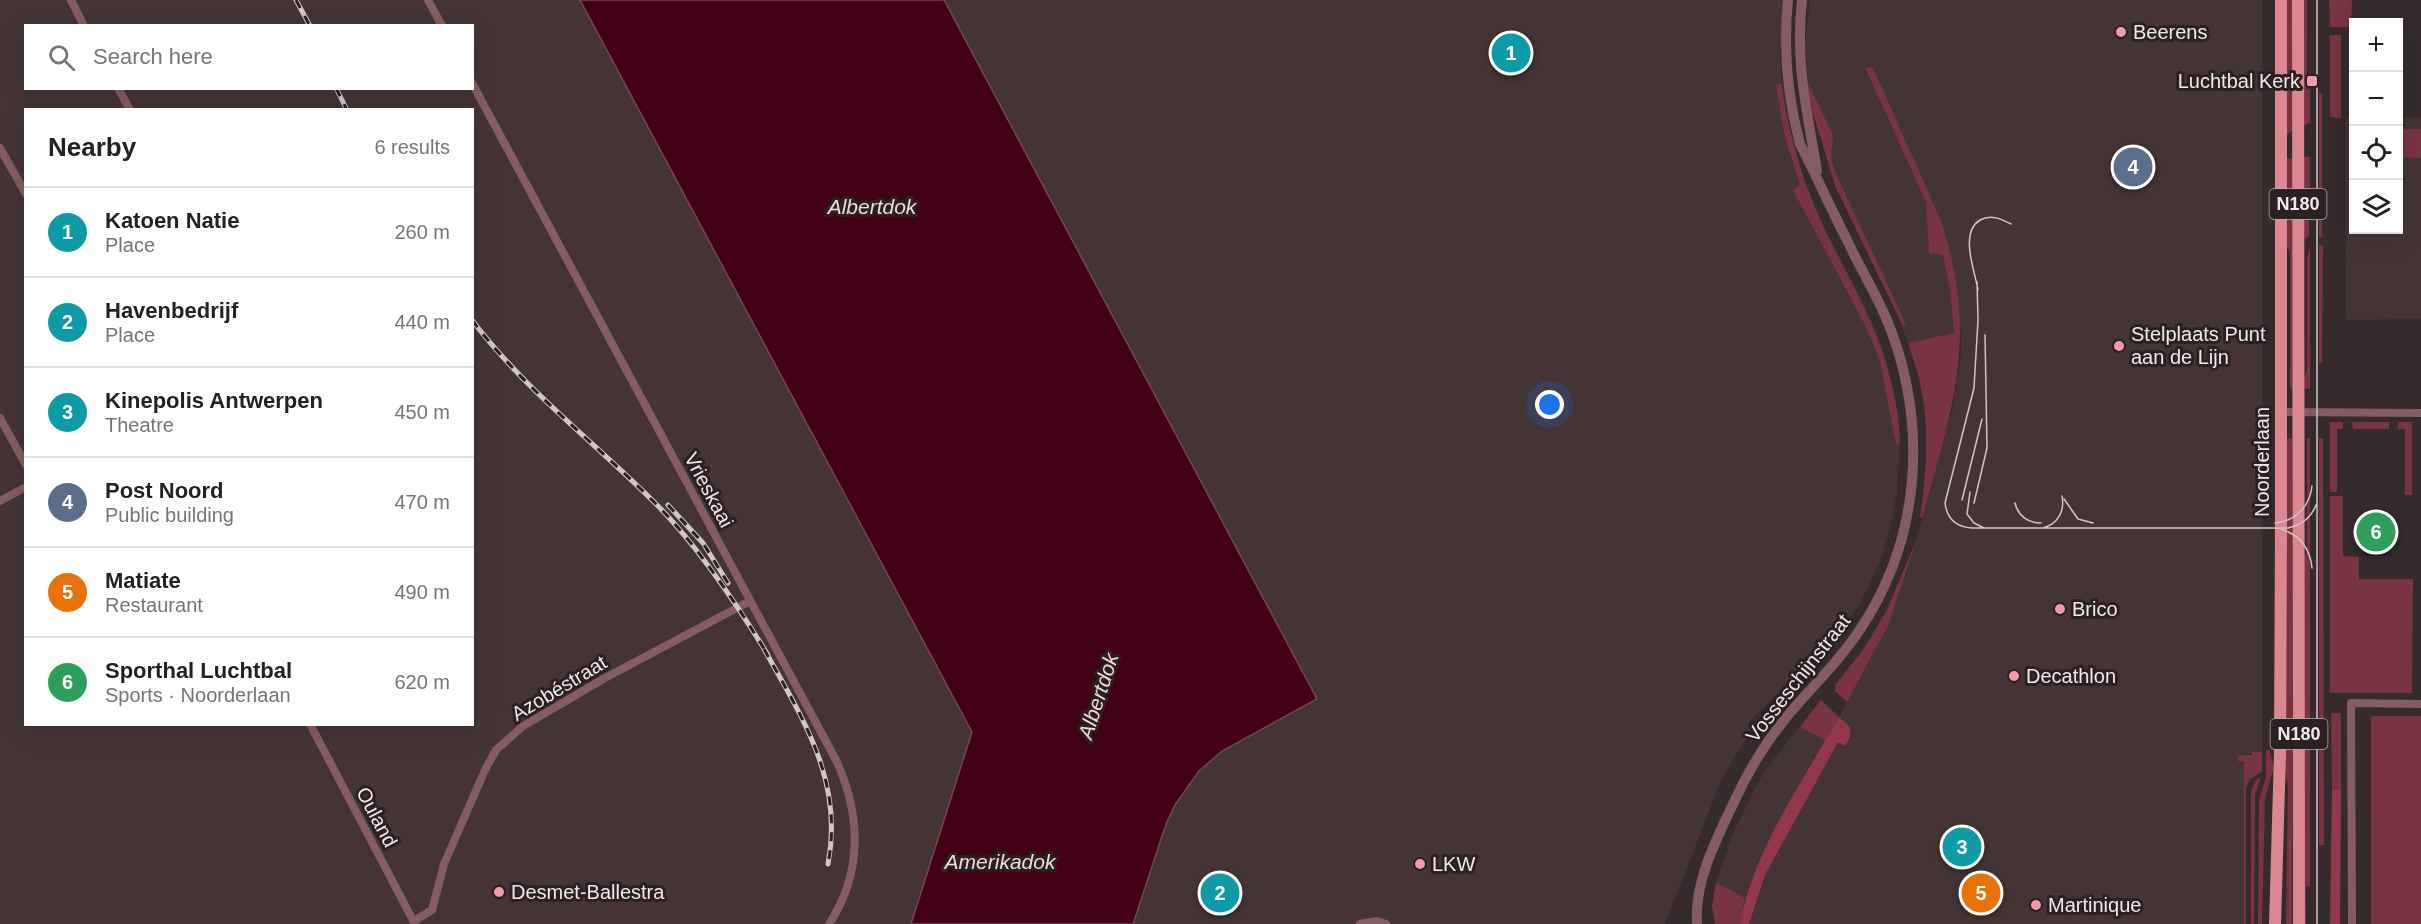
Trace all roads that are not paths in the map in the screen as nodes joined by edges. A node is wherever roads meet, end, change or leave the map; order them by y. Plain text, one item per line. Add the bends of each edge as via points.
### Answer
1 (71, 0) edge
2 (428, 0) edge
3 (1788, 0) edge
4 (1802, 0) edge
5 (2281, 0) edge
6 (2298, 0) edge
7 (83, 24) edge
8 (441, 24) edge
9 (474, 87) edge
10 (119, 90) edge
11 (129, 108) edge
12 (0, 147) edge
13 (1819, 180) junction
14 (24, 190) edge
15 (2282, 412) junction
16 (2299, 412) junction
17 (2421, 412) edge
18 (0, 418) edge
19 (24, 461) edge
20 (24, 488) edge
21 (0, 501) edge
22 (750, 601) junction
23 (2421, 704) edge
24 (311, 726) edge
25 (415, 923) edge
26 (829, 924) edge
27 (1360, 924) edge
28 (1386, 924) edge
29 (1697, 924) edge
30 (2275, 924) edge
31 (2299, 924) edge
32 (2352, 924) edge

1 - 7 street
2 - 8 street
3 - 13 street, Vosseschijnstraat via 1785,37 1789,96 1800,144
4 - 13 street, Vosseschijnstraat via 1801,79
5 - 15 main road, Noorderlaan / N180
6 - 16 main road, Noorderlaan / N180
9 - 22 street, Vrieskaai
10 - 11 street
12 - 14 street
13 - 29 street, Vosseschijnstraat via 1882,308 1909,392 1914,466 1908,513 1890,576 1862,628 1784,721 1746,777 1701,878
15 - 16 street
15 - 30 main road, Noorderlaan / N180
16 - 17 street
16 - 31 main road, Noorderlaan / N180
18 - 19 street
20 - 21 street
22 - 25 street, Azobéstraat via 523,726 496,750 444,864 432,910
22 - 26 street, Vrieskaai via 848,786 854,812 853,863 846,890
23 - 32 street via 2351,703
24 - 25 street, Ouland
27 - 28 street

